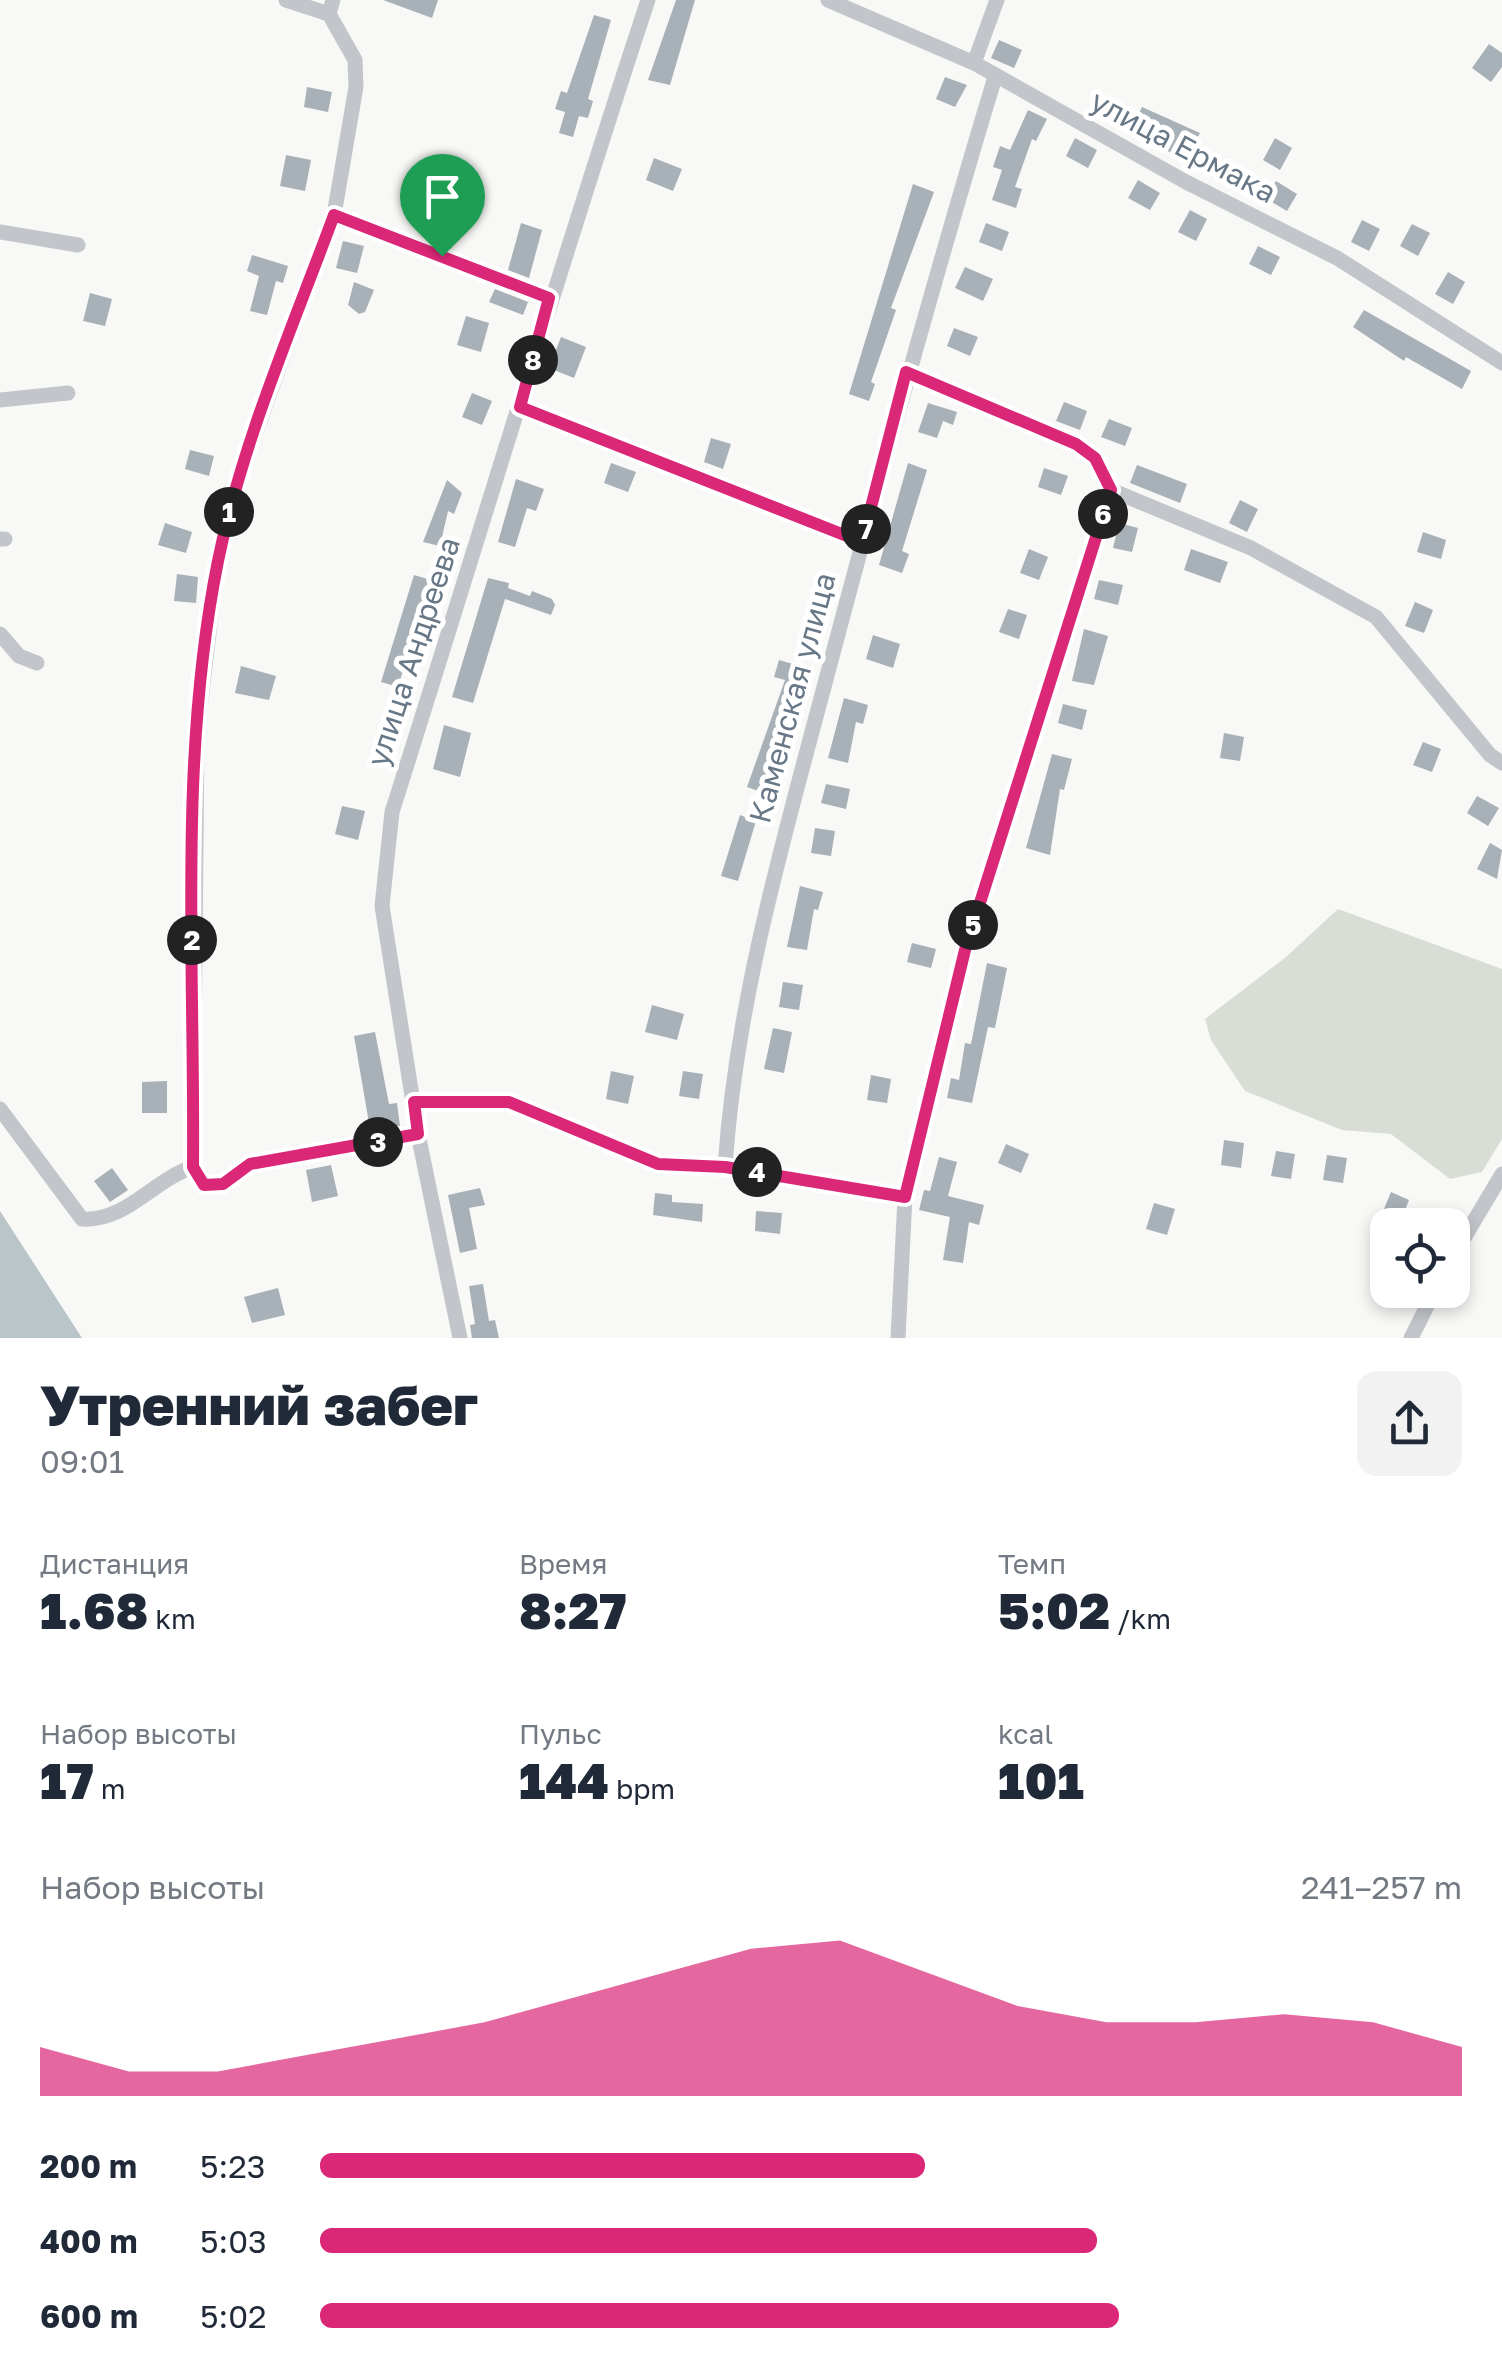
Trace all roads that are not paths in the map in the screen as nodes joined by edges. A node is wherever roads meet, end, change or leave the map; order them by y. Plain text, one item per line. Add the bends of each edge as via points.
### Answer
1 (286, 0) edge
2 (648, 0) edge
3 (828, 0) edge
4 (997, 0) edge
5 (331, 7) edge
6 (974, 63) junction
7 (995, 76) junction
8 (334, 215) junction
9 (0, 232) edge
10 (78, 244) dead end
11 (549, 298) junction
12 (1502, 363) edge
13 (906, 372) junction
14 (68, 393) dead end
15 (0, 400) edge
16 (520, 407) junction
17 (1111, 490) junction
18 (862, 542) junction
19 (0, 634) edge
20 (37, 663) dead end
21 (1502, 763) edge
22 (414, 1102) junction
23 (0, 1109) edge
24 (418, 1134) junction
25 (193, 1167) junction
26 (725, 1167) junction
27 (1502, 1174) edge
28 (905, 1197) junction
29 (1470, 1228) edge
30 (1427, 1308) edge
31 (460, 1338) edge
32 (898, 1338) edge
33 (1411, 1338) edge

1 - 5 street
2 - 11 street, улица Андреева
3 - 6 street, улица Ермака
4 - 6 street
5 - 8 street via 355,60 356,86
6 - 7 street, улица Ермака
7 - 12 street, улица Ермака via 1337,258
7 - 13 street, Каменская улица
8 - 11 street
8 - 25 street via 246,457 217,564 193,832
9 - 10 street
11 - 16 street, улица Андреева
13 - 17 street via 1076,444 1095,458
13 - 18 street, Каменская улица
14 - 15 street
16 - 18 street
16 - 22 street, улица Андреева via 392,812 382,906
17 - 21 street via 1251,548 1376,616
17 - 28 street via 965,950
18 - 26 street, Каменская улица via 771,888 731,1078
19 - 20 street via 19,656
22 - 24 street, улица Андреева
22 - 26 street via 509,1102 658,1164
23 - 25 street via 82,1218 110,1218
24 - 25 street via 250,1164 223,1184 204,1185
24 - 31 street, улица Андреева
26 - 28 street
27 - 29 street
28 - 32 street
30 - 33 street

